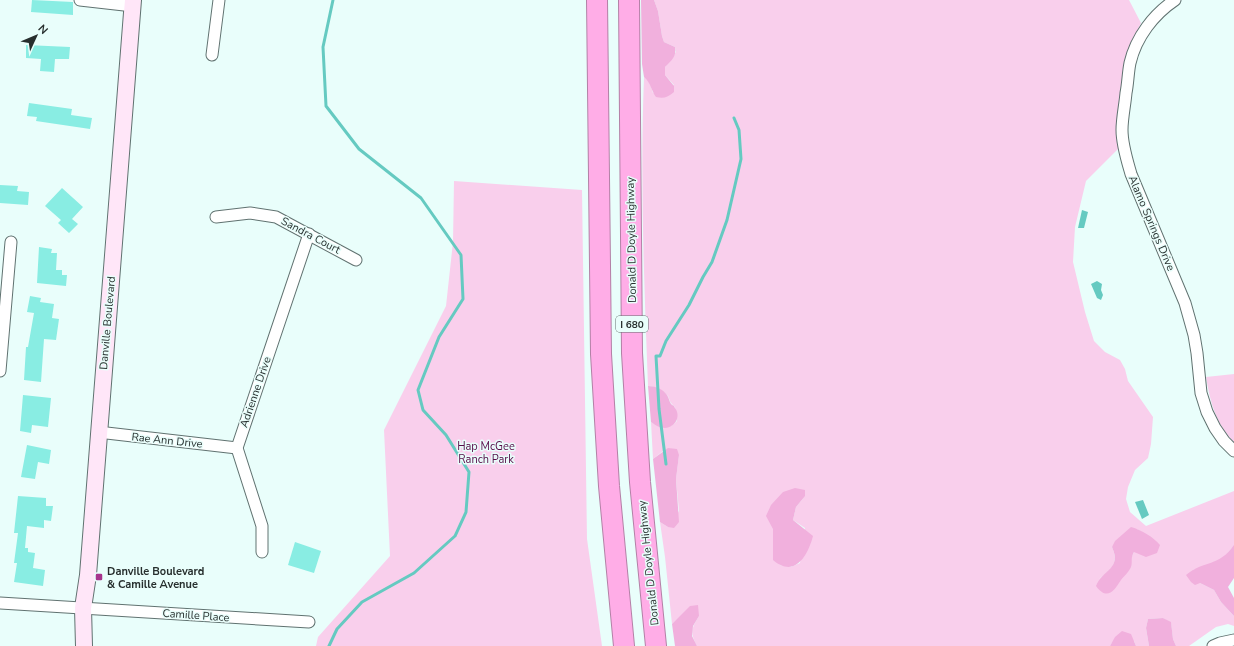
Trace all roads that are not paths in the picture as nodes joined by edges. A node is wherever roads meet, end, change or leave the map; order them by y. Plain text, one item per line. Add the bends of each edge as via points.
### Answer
1 (80, 0) edge
2 (219, 0) edge
3 (597, 0) edge
4 (629, 0) edge
5 (1175, 0) edge
6 (133, 3) edge
7 (212, 55) dead end
8 (216, 217) dead end
9 (308, 234) junction
10 (11, 242) dead end
11 (356, 260) dead end
12 (0, 372) edge
13 (98, 432) junction
14 (237, 448) junction
15 (1234, 451) edge
16 (262, 552) dead end
17 (0, 603) edge
18 (83, 608) junction
19 (309, 622) dead end
20 (1234, 640) edge
21 (84, 646) edge
22 (624, 646) edge
23 (656, 646) edge
24 (1213, 646) edge

1 - 6 street
2 - 7 street
3 - 22 highway, I 680 via 601,361 609,486
4 - 23 highway, Donald D Doyle Highway / I 680 via 632,352 640,482
5 - 15 street, Alamo Springs Drive via 1154,18 1134,51 1123,120 1123,140 1131,174 1185,303 1194,335 1201,393 1207,412 1224,441
6 - 13 main road, Danville Boulevard
8 - 9 street, Sandra Court via 250,213 276,217
9 - 11 street, Sandra Court
9 - 14 street, Adrienne Drive
10 - 12 street
13 - 14 street, Rae Ann Drive
13 - 18 main road, Danville Boulevard via 88,574
14 - 16 street via 262,526
17 - 18 street, Camille Place
18 - 19 street, Camille Place
18 - 21 main road, Danville Boulevard
20 - 24 street

